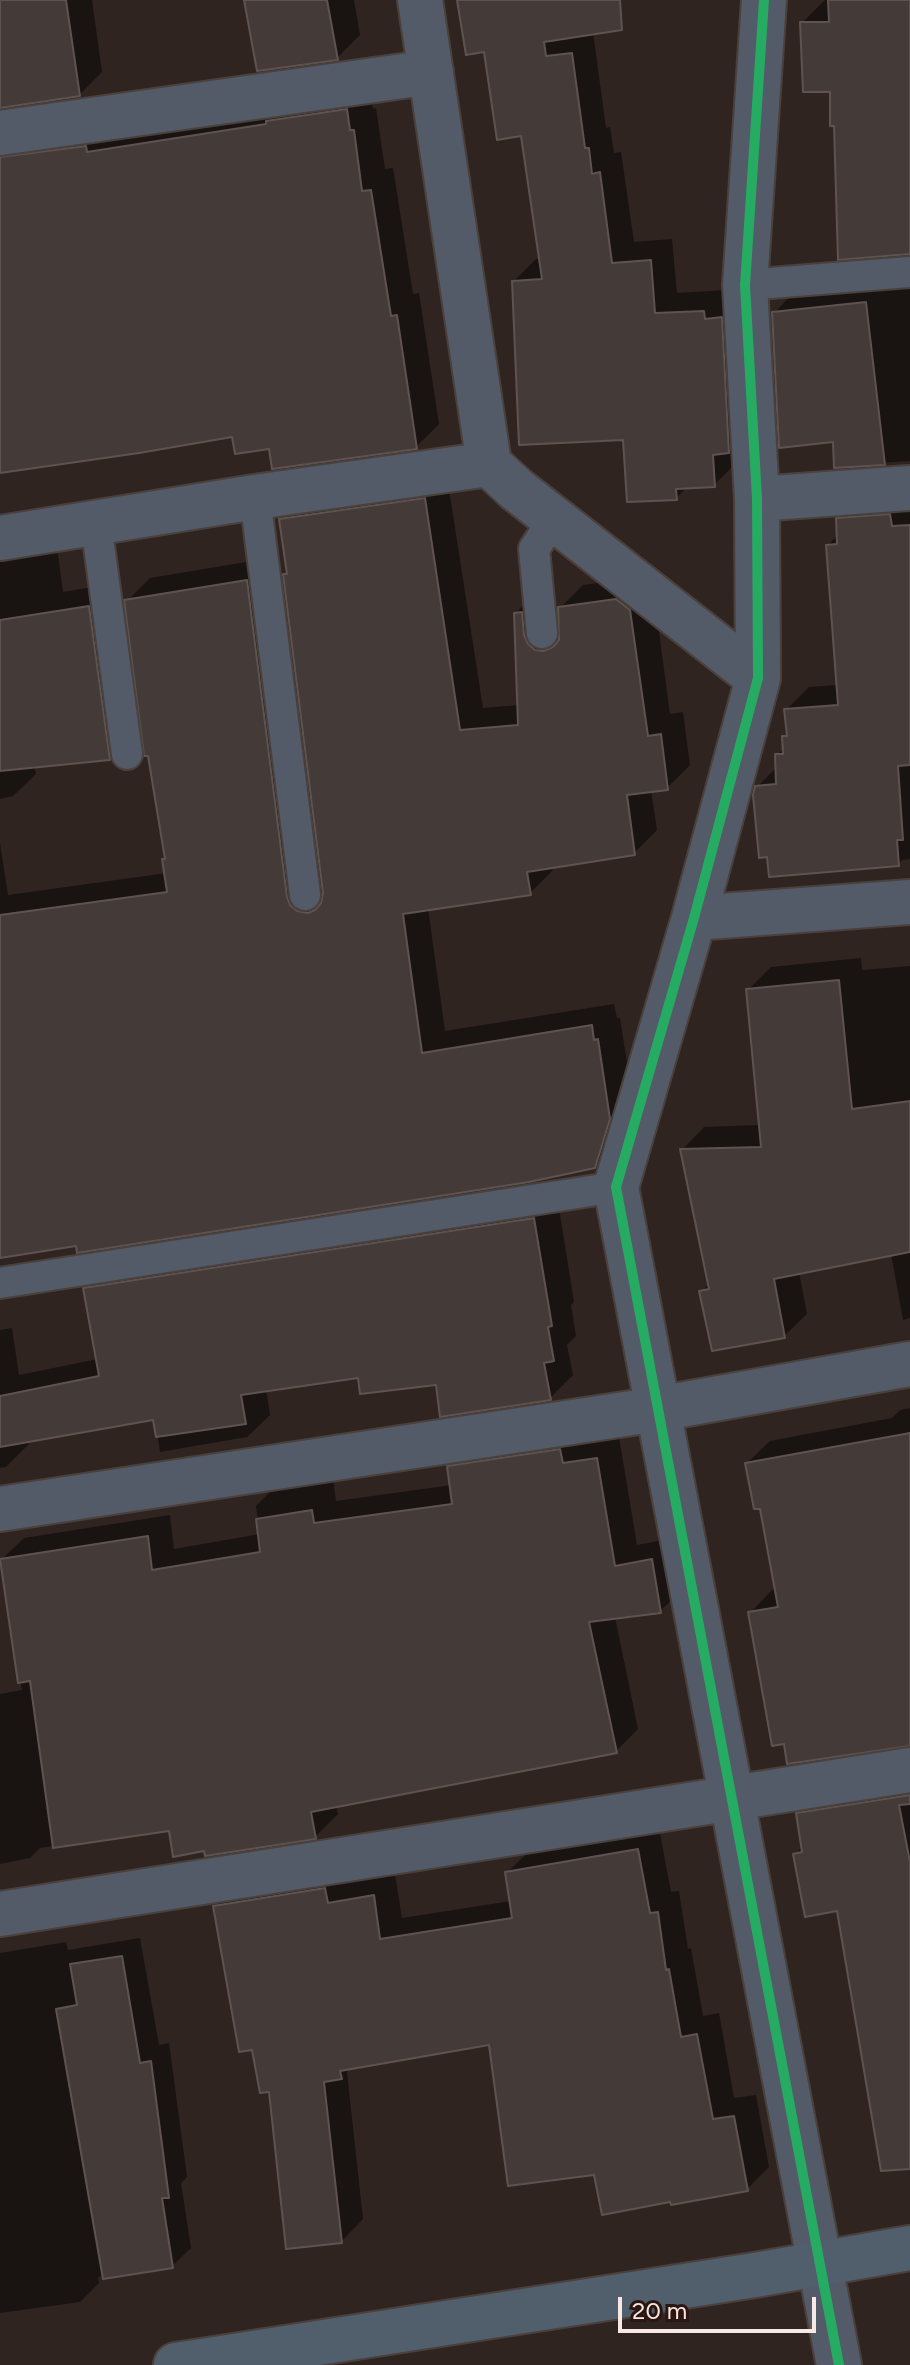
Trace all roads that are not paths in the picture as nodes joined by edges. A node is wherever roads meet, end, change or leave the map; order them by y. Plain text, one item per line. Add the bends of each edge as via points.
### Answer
1 (420, 0) edge
2 (764, 0) edge
3 (431, 72) junction
4 (0, 133) edge
5 (910, 272) edge
6 (745, 285) junction
7 (489, 464) junction
8 (910, 488) edge
9 (255, 497) junction
10 (757, 499) junction
11 (554, 519) junction
12 (96, 523) junction
13 (0, 538) edge
14 (542, 633) dead end
15 (758, 678) junction
16 (127, 754) dead end
17 (305, 895) dead end
18 (910, 902) edge
19 (694, 918) junction
20 (616, 1187) junction
21 (0, 1283) edge
22 (910, 1364) edge
23 (658, 1409) junction
24 (0, 1509) edge
25 (910, 1770) edge
26 (732, 1798) junction
27 (0, 1914) edge
28 (910, 2248) edge
29 (819, 2265) junction
30 (176, 2365) edge
31 (839, 2365) edge

1 - 3 street
2 - 6 street
3 - 4 street
3 - 7 street
5 - 6 lane
6 - 10 street
7 - 9 street
7 - 11 street
8 - 10 street
9 - 12 street
9 - 17 lane
10 - 15 street
11 - 14 lane via 534,549
11 - 15 street
12 - 13 street
12 - 16 lane
15 - 19 street
18 - 19 street
19 - 20 street
20 - 21 lane
20 - 23 street
22 - 23 street
23 - 24 street
23 - 26 street
25 - 26 street
26 - 27 street
26 - 29 street
28 - 29 street
29 - 30 street
29 - 31 street

